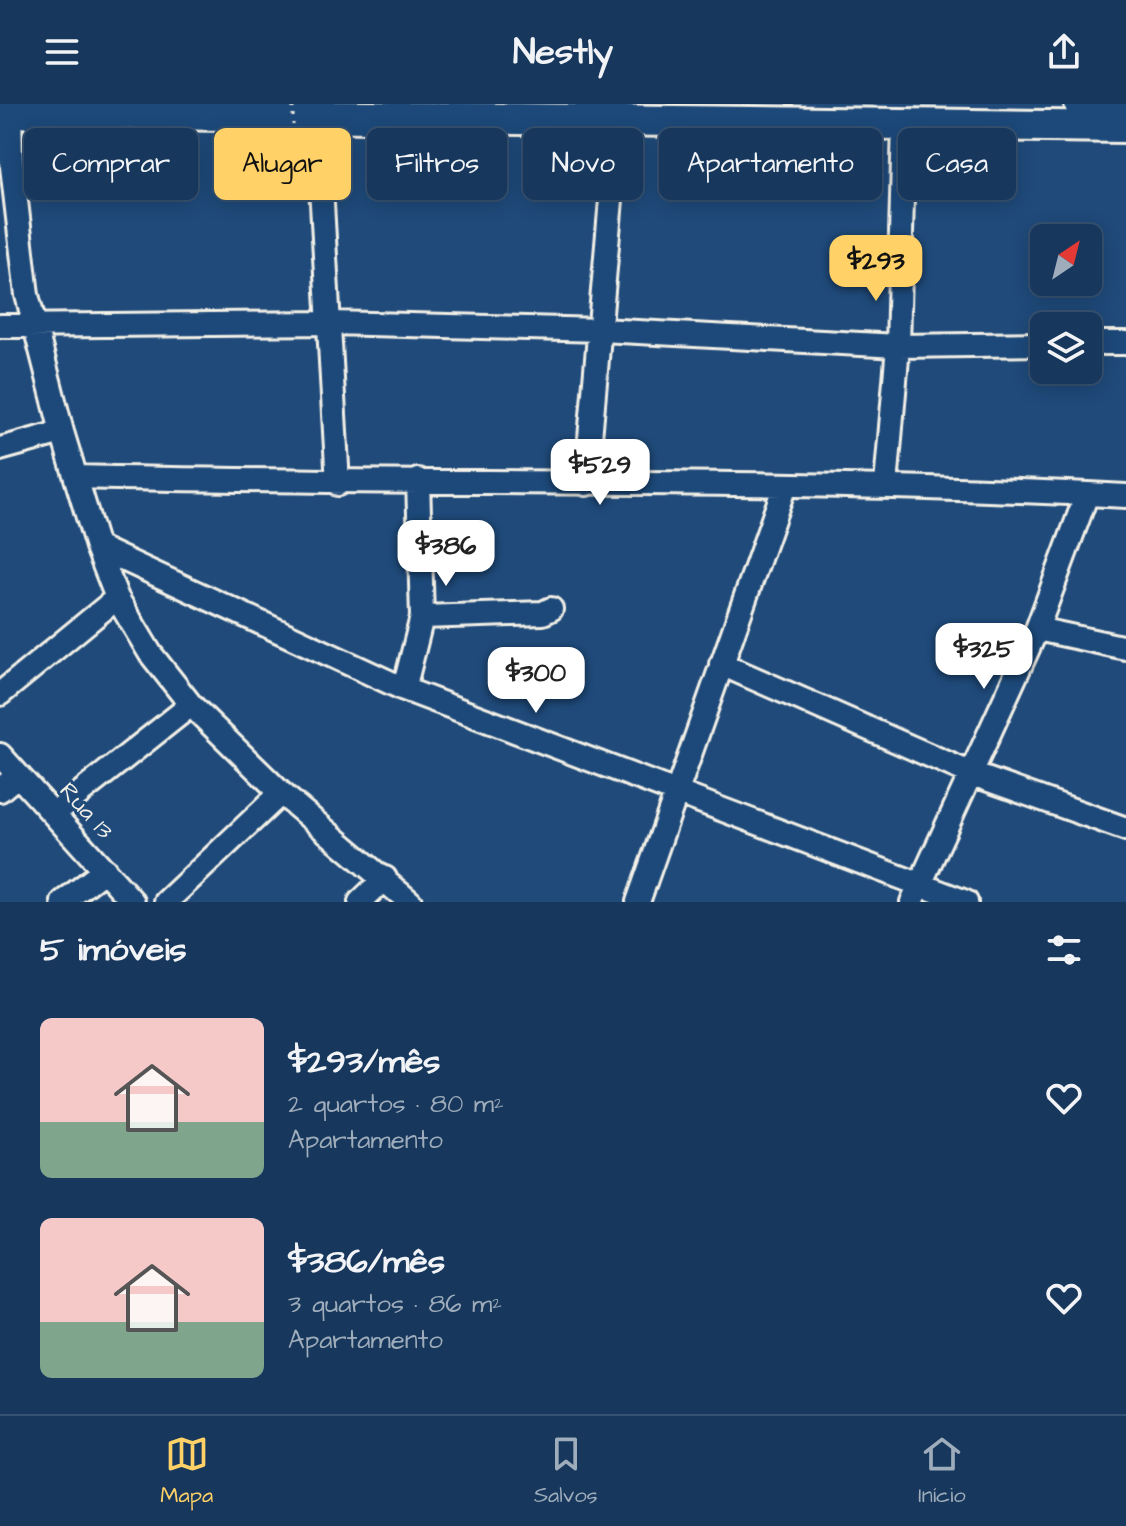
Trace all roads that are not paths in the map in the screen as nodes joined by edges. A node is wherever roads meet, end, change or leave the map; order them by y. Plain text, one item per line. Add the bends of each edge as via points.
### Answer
1 (1080, 104) edge
2 (1126, 105) edge
3 (305, 110) edge
4 (5, 112) edge
5 (618, 120) junction
6 (904, 123) junction
7 (1126, 127) edge
8 (331, 323) junction
9 (0, 326) edge
10 (35, 326) junction
11 (601, 330) junction
12 (1102, 343) edge
13 (1126, 343) edge
14 (1030, 344) edge
15 (898, 346) junction
16 (62, 432) junction
17 (0, 449) edge
18 (76, 477) junction
19 (418, 480) junction
20 (338, 484) junction
21 (586, 484) junction
22 (886, 485) junction
23 (784, 488) junction
24 (1087, 494) junction
25 (1126, 496) edge
26 (97, 547) junction
27 (117, 598) junction
28 (551, 609) dead end
29 (422, 617) junction
30 (1037, 629) junction
31 (1126, 648) edge
32 (721, 664) junction
33 (404, 689) junction
34 (0, 694) edge
35 (191, 705) junction
36 (0, 755) edge
37 (972, 774) junction
38 (18, 775) junction
39 (0, 790) edge
40 (677, 791) junction
41 (281, 793) junction
42 (55, 813) junction
43 (1126, 829) edge
44 (105, 870) junction
45 (385, 878) junction
46 (916, 893) edge
47 (63, 902) edge
48 (133, 902) edge
49 (166, 902) edge
50 (360, 902) edge
51 (410, 902) edge
52 (638, 902) edge
53 (966, 902) edge

1 - 2 main road
3 - 4 main road
3 - 5 main road
3 - 8 street via 319,150
4 - 10 street
5 - 6 main road
5 - 11 street
6 - 7 main road
6 - 15 street
8 - 10 street
8 - 11 street
8 - 20 street
9 - 10 street
10 - 16 street
11 - 15 street
11 - 21 street
12 - 13 street
14 - 15 street
15 - 22 street
16 - 17 street
16 - 18 street
18 - 20 street
18 - 26 street
19 - 20 street
19 - 21 street
19 - 29 street
21 - 23 street
22 - 23 street
22 - 24 street
23 - 32 street
24 - 25 street
24 - 30 street
26 - 27 street
26 - 33 street
27 - 34 street
27 - 35 street via 150,653
28 - 29 street
29 - 33 street
30 - 31 street
30 - 37 street
32 - 37 street
32 - 40 street
33 - 40 street
35 - 41 street
35 - 42 street
36 - 38 street, Rua 13
37 - 43 street
37 - 46 street
38 - 39 street
38 - 42 street, Rua 13
40 - 46 street
40 - 52 street
41 - 45 street
41 - 49 street
42 - 44 street, Rua 13
44 - 47 street
44 - 48 street, Rua 13
45 - 50 street
45 - 51 street
46 - 53 street

